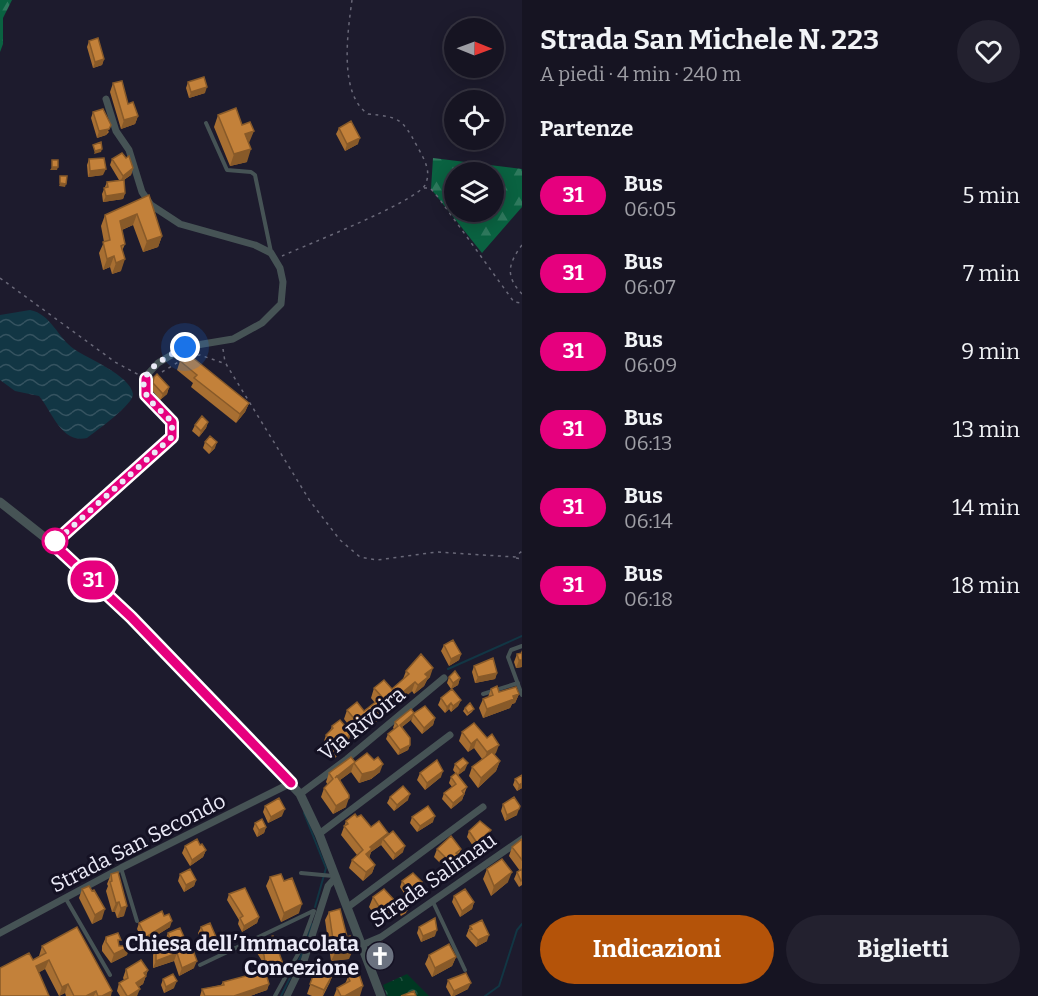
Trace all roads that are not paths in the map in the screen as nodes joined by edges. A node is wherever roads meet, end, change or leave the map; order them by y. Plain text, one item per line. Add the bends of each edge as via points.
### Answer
1 (106, 99) dead end
2 (207, 123) dead end
3 (273, 256) junction
4 (0, 502) edge
5 (53, 544) junction
6 (522, 646) edge
7 (444, 678) dead end
8 (518, 683) junction
9 (483, 694) dead end
10 (522, 695) edge
11 (450, 735) dead end
12 (291, 783) junction
13 (300, 794) junction
14 (483, 807) dead end
15 (319, 834) junction
16 (522, 839) edge
17 (121, 868) junction
18 (301, 873) dead end
19 (328, 876) junction
20 (66, 899) junction
21 (433, 901) junction
22 (348, 908) junction
23 (317, 911) junction
24 (137, 921) edge
25 (0, 933) edge
26 (362, 945) junction
27 (200, 964) dead end
28 (465, 970) dead end
29 (110, 975) dead end
30 (275, 996) edge
31 (287, 996) edge
32 (381, 996) edge

1 - 3 street via 116,131 129,150 142,192 151,205 180,224 255,245
2 - 3 lane via 227,170 255,175
3 - 5 street via 283,282 281,304 245,334 185,347 158,363 146,379 146,395 172,422 172,437
4 - 5 street
5 - 12 street via 131,617
6 - 8 lane via 511,650 508,657
7 - 13 street, Via Rivoira
8 - 9 lane
8 - 10 lane
11 - 15 street
12 - 13 street
12 - 17 street, Strada San Secondo
13 - 15 street
14 - 22 street
15 - 19 street
16 - 21 street, Strada Salimau
17 - 20 street, Strada San Secondo
17 - 24 lane
18 - 19 lane
19 - 22 street
19 - 23 street
20 - 25 street, Strada San Secondo
20 - 29 lane
21 - 26 street, Strada Salimau via 381,937
21 - 28 lane
22 - 26 street
23 - 27 lane
23 - 30 lane
23 - 31 street via 304,961
26 - 32 street

